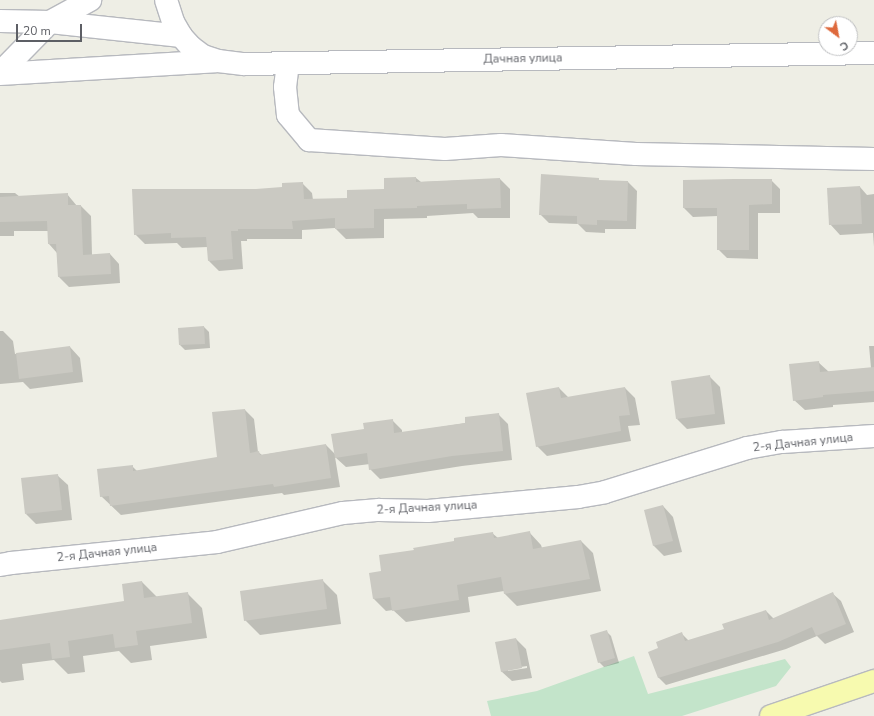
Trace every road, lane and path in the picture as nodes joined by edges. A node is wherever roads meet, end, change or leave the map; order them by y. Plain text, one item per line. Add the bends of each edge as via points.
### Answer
1 (90, 0) edge
2 (166, 0) edge
3 (0, 21) edge
4 (50, 22) junction
5 (181, 36) junction
6 (874, 54) edge
7 (218, 61) junction
8 (288, 63) junction
9 (0, 74) edge
10 (874, 159) edge
11 (874, 436) edge
12 (0, 565) edge
13 (874, 681) edge
14 (771, 716) edge

1 - 4 street
2 - 5 street, Дачная улица
3 - 4 street
4 - 5 street
4 - 9 street
5 - 7 street, Дачная улица via 203,56
6 - 8 street, Дачная улица
7 - 8 street, Дачная улица via 244,64
7 - 9 street
8 - 10 street via 285,87 288,115 309,140 445,149 501,146 644,154
11 - 12 street, 2-я Дачная улица via 782,442 747,448 605,492 578,497 428,510 343,513 217,542
13 - 14 main road

